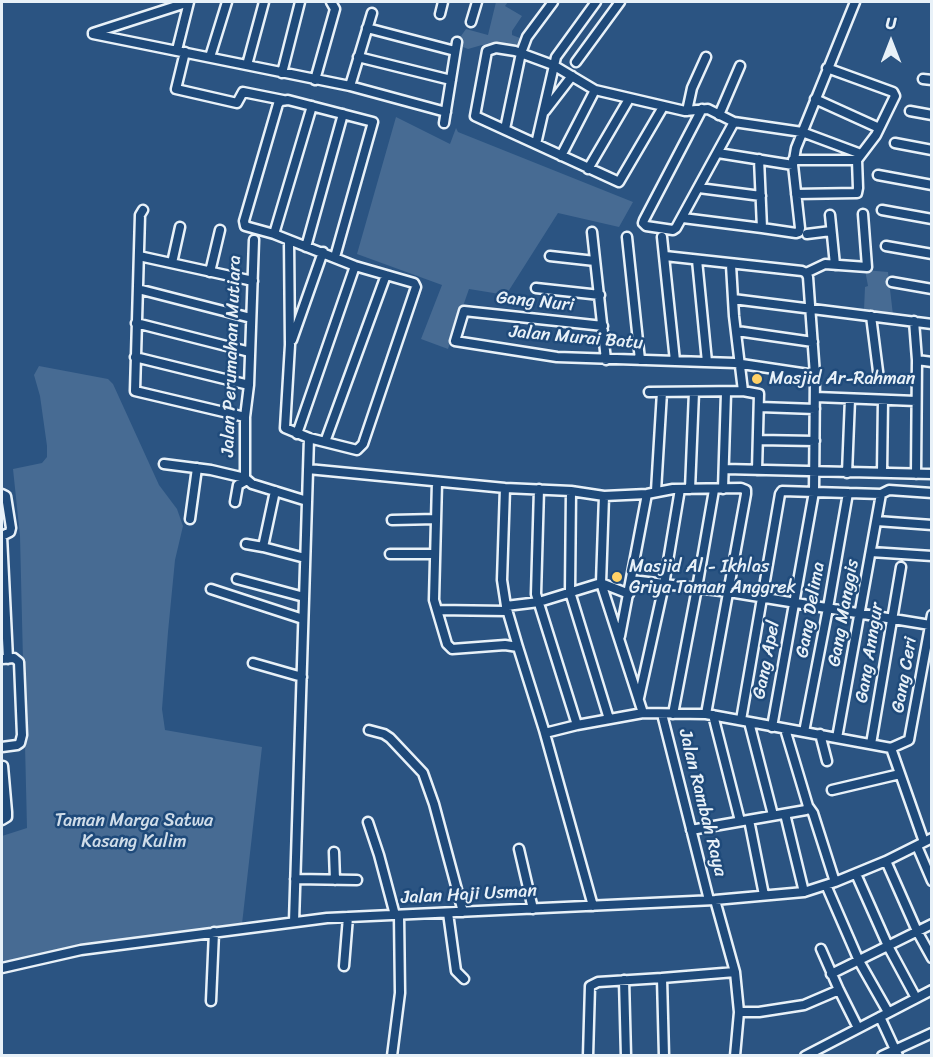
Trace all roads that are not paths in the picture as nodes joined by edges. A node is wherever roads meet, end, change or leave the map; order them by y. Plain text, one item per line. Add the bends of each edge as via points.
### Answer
1 (189, 2) edge
2 (227, 2) edge
3 (264, 2) edge
4 (300, 2) edge
5 (332, 2) edge
6 (443, 2) edge
7 (477, 2) edge
8 (553, 2) edge
9 (596, 2) edge
10 (620, 2) edge
11 (855, 2) edge
12 (372, 13) dead end
13 (440, 14) dead end
14 (471, 22) dead end
15 (367, 28) junction
16 (181, 51) junction
17 (521, 53) junction
18 (210, 57) junction
19 (358, 57) junction
20 (706, 57) dead end
21 (576, 63) dead end
22 (247, 65) junction
23 (554, 65) junction
24 (740, 66) dead end
25 (827, 68) junction
26 (282, 73) junction
27 (572, 76) junction
28 (315, 80) junction
29 (451, 80) junction
30 (350, 86) junction
31 (595, 90) junction
32 (629, 99) junction
33 (815, 99) junction
34 (283, 100) junction
35 (312, 106) junction
36 (663, 107) junction
37 (702, 109) junction
38 (687, 111) junction
39 (910, 111) dead end
40 (446, 112) junction
41 (543, 113) junction
42 (343, 114) junction
43 (719, 115) junction
44 (932, 115) edge
45 (734, 122) junction
46 (444, 123) dead end
47 (879, 128) junction
48 (505, 129) junction
49 (802, 132) junction
50 (895, 143) dead end
51 (536, 144) junction
52 (932, 150) edge
53 (718, 153) junction
54 (561, 156) junction
55 (859, 157) junction
56 (759, 159) junction
57 (793, 163) junction
58 (588, 169) junction
59 (878, 175) dead end
60 (932, 185) edge
61 (699, 188) junction
62 (796, 194) junction
63 (761, 196) junction
64 (143, 210) dead end
65 (882, 210) dead end
66 (863, 214) dead end
67 (830, 215) dead end
68 (683, 218) junction
69 (932, 219) edge
70 (180, 227) dead end
71 (762, 228) junction
72 (220, 230) dead end
73 (831, 231) junction
74 (592, 232) dead end
75 (274, 234) junction
76 (807, 234) dead end
77 (627, 237) dead end
78 (662, 237) dead end
79 (254, 240) dead end
80 (289, 240) junction
81 (886, 246) dead end
82 (306, 247) junction
83 (322, 252) junction
84 (932, 254) edge
85 (139, 256) junction
86 (550, 256) dead end
87 (665, 256) junction
88 (335, 257) junction
89 (697, 260) junction
90 (595, 261) junction
91 (172, 263) junction
92 (731, 265) junction
93 (835, 265) junction
94 (355, 266) junction
95 (210, 272) junction
96 (806, 273) junction
97 (386, 275) junction
98 (253, 281) junction
99 (892, 282) dead end
100 (536, 288) dead end
101 (138, 289) junction
102 (932, 289) edge
103 (600, 295) junction
104 (733, 299) junction
105 (810, 308) junction
106 (871, 316) junction
107 (251, 318) junction
108 (914, 321) junction
109 (136, 323) junction
110 (932, 324) edge
111 (603, 326) junction
112 (737, 332) junction
113 (813, 342) junction
114 (290, 345) junction
115 (475, 345) joint
116 (250, 352) junction
117 (135, 357) junction
118 (606, 360) junction
119 (640, 360) junction
120 (916, 360) junction
121 (675, 361) junction
122 (707, 362) junction
123 (932, 362) edge
124 (741, 365) junction
125 (815, 375) junction
126 (879, 379) dead end
127 (249, 385) junction
128 (743, 391) junction
129 (649, 392) dead end
130 (662, 392) junction
131 (694, 392) junction
132 (726, 393) junction
133 (816, 398) junction
134 (850, 399) junction
135 (883, 400) junction
136 (916, 401) junction
137 (760, 407) junction
138 (815, 408) junction
139 (245, 417) junction
140 (297, 434) junction
141 (309, 438) junction
142 (759, 440) junction
143 (815, 441) junction
144 (325, 442) junction
145 (164, 464) dead end
146 (196, 468) junction
147 (308, 469) junction
148 (725, 469) junction
149 (757, 470) junction
150 (816, 471) junction
151 (882, 472) junction
152 (848, 473) junction
153 (916, 474) junction
154 (932, 474) edge
155 (246, 479) junction
156 (437, 482) junction
157 (505, 488) junction
158 (539, 489) junction
159 (685, 489) junction
160 (718, 490) junction
161 (275, 491) junction
162 (571, 491) junction
163 (656, 491) junction
164 (814, 492) junction
165 (848, 493) junction
166 (932, 493) edge
167 (881, 494) junction
168 (4, 495) edge
169 (647, 495) junction
170 (604, 496) junction
171 (307, 501) junction
172 (234, 502) dead end
173 (190, 519) dead end
174 (436, 519) junction
175 (392, 520) dead end
176 (877, 521) junction
177 (932, 525) edge
178 (2, 536) edge
179 (246, 544) dead end
180 (262, 548) junction
181 (871, 552) junction
182 (390, 554) dead end
183 (435, 554) junction
184 (932, 556) edge
185 (2, 558) edge
186 (305, 558) junction
187 (901, 567) dead end
188 (237, 579) dead end
189 (632, 580) junction
190 (601, 583) junction
191 (664, 585) junction
192 (697, 588) junction
193 (211, 589) dead end
194 (570, 592) junction
195 (729, 592) junction
196 (629, 594) junction
197 (3, 595) edge
198 (304, 597) junction
199 (761, 598) junction
200 (539, 602) junction
201 (795, 602) junction
202 (828, 608) junction
203 (506, 609) junction
204 (436, 610) junction
205 (861, 613) junction
206 (932, 615) edge
207 (892, 618) junction
208 (303, 619) junction
209 (930, 625) edge
210 (3, 628) edge
211 (620, 638) junction
212 (518, 647) junction
213 (5, 659) edge
214 (253, 663) dead end
215 (302, 677) junction
216 (639, 700) junction
217 (643, 713) junction
218 (662, 714) junction
219 (673, 714) junction
220 (710, 714) junction
221 (609, 719) junction
222 (745, 721) junction
223 (577, 725) junction
224 (772, 727) junction
225 (785, 729) junction
226 (369, 730) dead end
227 (804, 732) junction
228 (545, 733) junction
229 (820, 734) junction
230 (837, 738) junction
231 (871, 744) junction
232 (2, 747) edge
233 (891, 748) junction
234 (827, 761) dead end
235 (3, 766) dead end
236 (900, 774) junction
237 (832, 790) dead end
238 (807, 808) junction
239 (773, 815) junction
240 (786, 818) dead end
241 (2, 820) edge
242 (740, 821) junction
243 (368, 822) dead end
244 (750, 825) dead end
245 (691, 830) junction
246 (924, 842) edge
247 (519, 849) dead end
248 (334, 852) dead end
249 (886, 861) junction
250 (856, 874) junction
251 (295, 879) junction
252 (335, 880) junction
253 (357, 880) dead end
254 (932, 881) edge
255 (835, 882) junction
256 (826, 885) junction
257 (804, 892) junction
258 (764, 895) junction
259 (712, 900) junction
260 (593, 906) junction
261 (533, 909) junction
262 (463, 912) junction
263 (448, 913) junction
264 (397, 915) junction
265 (348, 917) junction
266 (294, 922) junction
267 (932, 924) edge
268 (917, 931) junction
269 (214, 932) junction
270 (888, 946) junction
271 (821, 949) dead end
272 (932, 958) edge
273 (859, 961) junction
274 (344, 966) dead end
275 (2, 968) edge
276 (735, 972) junction
277 (831, 974) junction
278 (662, 978) junction
279 (464, 979) dead end
280 (624, 980) junction
281 (838, 990) junction
282 (932, 990) edge
283 (916, 998) junction
284 (211, 1001) dead end
285 (739, 1012) junction
286 (884, 1015) junction
287 (858, 1028) junction
288 (932, 1033) edge
289 (897, 1052) edge
290 (392, 1056) edge
291 (588, 1056) edge
292 (626, 1056) edge
293 (664, 1056) edge
294 (735, 1056) edge
295 (806, 1056) edge
296 (882, 1056) edge

1 - 16 street
1 - 16 street via 93,33
2 - 18 street
3 - 22 street
4 - 26 street
5 - 28 street via 334,15
6 - 13 street
7 - 14 street
8 - 17 street via 527,37
9 - 23 street
10 - 21 street
11 - 25 street
12 - 15 street
15 - 19 street
15 - 29 street via 456,46
16 - 18 street
16 - 34 street via 176,89 237,103 243,92
17 - 23 street
17 - 48 street
17 - 48 street via 496,48 486,51 475,116
18 - 22 street
19 - 29 street
19 - 30 street
20 - 38 street
22 - 26 street
23 - 27 street
23 - 41 street
24 - 43 street
25 - 33 street
25 - 47 street via 895,93
26 - 28 street
27 - 31 street
27 - 41 street
28 - 30 street
29 - 40 street
30 - 40 street
31 - 32 street
31 - 54 street
32 - 36 street
32 - 58 street
33 - 47 street
33 - 49 street
34 - 35 street
34 - 75 street via 278,104 244,220 245,226
35 - 42 street
35 - 75 street
36 - 38 street
36 - 58 street via 620,182
37 - 38 street
37 - 43 street
37 - 68 street via 643,223 673,230
39 - 44 street
40 - 46 street
41 - 51 street
42 - 82 street
42 - 88 street via 371,120 373,125
43 - 45 street
45 - 49 street
45 - 53 street
47 - 55 street
48 - 51 street
49 - 55 street
49 - 57 street
50 - 52 street
51 - 54 street
53 - 56 street
53 - 61 street
54 - 58 street
55 - 57 street
55 - 62 street via 856,193
56 - 57 street
56 - 63 street
57 - 62 street
59 - 60 street
61 - 63 street
61 - 68 street
62 - 71 street via 799,232
63 - 71 street
64 - 85 street
65 - 69 street
66 - 93 street via 867,267
67 - 73 street
68 - 71 street
70 - 91 street
72 - 95 street
73 - 76 street
73 - 93 street
74 - 90 street
75 - 80 street
77 - 119 street
78 - 87 street
79 - 98 street, Jalan Perumahan Mutiara
80 - 82 street
80 - 114 street
81 - 84 street
82 - 83 street
83 - 88 street
83 - 114 street
85 - 91 street
85 - 101 street
86 - 90 street
87 - 89 street
87 - 121 street
88 - 94 street
89 - 92 street
89 - 122 street
90 - 103 street
91 - 95 street
92 - 96 street
92 - 104 street
93 - 96 street via 825,264
94 - 97 street
94 - 140 street
95 - 98 street
96 - 105 street, Gang Apel
97 - 144 street
97 - 144 street via 416,287 363,444 357,450
98 - 107 street, Jalan Perumahan Mutiara
99 - 102 street
100 - 103 street
101 - 107 street
101 - 109 street
103 - 111 street
104 - 105 street
104 - 112 street
105 - 106 street
105 - 113 street, Gang Apel
106 - 108 street
106 - 126 street
107 - 116 street, Jalan Perumahan Mutiara
108 - 110 street
108 - 120 street
109 - 116 street
109 - 117 street
111 - 115 street, Gang Nuri via 464,311 455,341
111 - 118 street
112 - 113 street
112 - 124 street
113 - 125 street, Gang Apel
114 - 140 street via 285,426
115 - 118 street, Jalan Murai Batu
116 - 127 street, Jalan Perumahan Mutiara
117 - 127 street
117 - 139 street via 135,391
118 - 119 street, Jalan Murai Batu
119 - 121 street, Jalan Murai Batu
120 - 123 street
120 - 136 street
121 - 122 street, Jalan Murai Batu
122 - 124 street, Jalan Murai Batu
124 - 125 street, Jalan Murai Batu
124 - 128 street
125 - 133 street, Gang Apel
127 - 139 street, Jalan Perumahan Mutiara
128 - 132 street
128 - 137 street via 759,394
129 - 130 street
130 - 131 street
130 - 163 street
131 - 132 street
131 - 159 street
132 - 148 street
133 - 134 street
133 - 138 street, Gang Apel
134 - 135 street
134 - 152 street
135 - 136 street
135 - 151 street
136 - 153 street
137 - 138 street
137 - 142 street
138 - 143 street, Gang Apel
139 - 155 street, Jalan Perumahan Mutiara
140 - 141 street
141 - 144 street
141 - 147 street
142 - 143 street
142 - 149 street
143 - 150 street, Gang Apel
145 - 146 street
146 - 155 street
146 - 173 street
147 - 156 street
147 - 171 street
148 - 149 street
148 - 160 street
149 - 150 street
150 - 152 street
150 - 164 street, Gang Apel
151 - 152 street
151 - 153 street
153 - 154 street
155 - 161 street, Jalan Perumahan Mutiara
155 - 172 street via 238,485
156 - 157 street
156 - 174 street
157 - 158 street
157 - 203 street via 502,580
158 - 162 street
158 - 200 street via 535,582
159 - 160 street
159 - 163 street
159 - 191 street
160 - 192 street
160 - 195 street via 746,490
161 - 171 street, Jalan Perumahan Mutiara
161 - 180 street
162 - 170 street
162 - 194 street
163 - 169 street
164 - 165 street
164 - 199 street via 785,490 780,494
164 - 201 street, Gang Apel
165 - 167 street
165 - 202 street, Gang Delima
166 - 167 street via 889,490
167 - 176 street, Gang Manggis
168 - 178 street via 11,528
169 - 170 street
169 - 189 street
170 - 190 street
171 - 186 street
174 - 175 street
174 - 183 street
176 - 177 street
176 - 181 street, Gang Manggis
178 - 185 street
179 - 180 street
180 - 186 street
181 - 184 street
181 - 205 street, Gang Manggis
182 - 183 street
183 - 204 street
185 - 197 street
186 - 198 street
187 - 207 street, Gang Anngur
188 - 198 street
189 - 191 street
189 - 196 street
190 - 194 street
190 - 196 street
190 - 211 street
191 - 192 street
191 - 216 street
192 - 195 street
192 - 219 street
193 - 208 street
194 - 200 street
194 - 221 street
195 - 199 street
195 - 220 street
196 - 211 street
197 - 210 street
198 - 208 street
199 - 201 street
199 - 222 street
200 - 203 street
200 - 223 street
201 - 202 street
201 - 224 street, Gang Apel
202 - 205 street
202 - 227 street, Gang Delima
203 - 204 street
203 - 212 street
204 - 212 street via 449,648
205 - 207 street
205 - 230 street, Gang Manggis
206 - 209 street, Gang Ceri
207 - 209 street
207 - 231 street, Gang Anngur
208 - 215 street
209 - 233 street, Gang Ceri via 909,740
210 - 213 street
211 - 216 street
212 - 228 street
213 - 232 street via 19,662 22,739 17,745
214 - 215 street
215 - 251 street
216 - 217 street
217 - 218 street
217 - 221 street
218 - 219 street
218 - 245 street, Jalan Rambah Raya
219 - 220 street
220 - 222 street
220 - 242 street
221 - 223 street
222 - 224 street
222 - 239 street
223 - 228 street
224 - 225 street
225 - 227 street
225 - 238 street
226 - 262 street via 390,738 423,773
227 - 229 street
228 - 260 street
229 - 230 street
229 - 234 street
230 - 231 street
231 - 233 street
233 - 236 street
235 - 241 street via 7,816
236 - 237 street
236 - 246 street
238 - 239 street
238 - 255 street via 815,820
239 - 242 street
240 - 257 street
242 - 245 street
243 - 264 street
244 - 258 street
245 - 259 street, Jalan Rambah Raya
246 - 249 street, Jalan Haji Usman
246 - 254 street
247 - 261 street
248 - 252 street
249 - 250 street, Jalan Haji Usman
249 - 268 street
250 - 255 street, Jalan Haji Usman
250 - 270 street
251 - 252 street
251 - 266 street
252 - 253 street
255 - 256 street, Jalan Haji Usman
256 - 257 street, Jalan Haji Usman
256 - 273 street
257 - 258 street, Jalan Haji Usman
258 - 259 street, Jalan Haji Usman
259 - 260 street, Jalan Haji Usman
259 - 276 street, Jalan Rambah Raya
260 - 261 street, Jalan Haji Usman
261 - 262 street, Jalan Haji Usman
262 - 263 street, Jalan Haji Usman
263 - 264 street, Jalan Haji Usman
263 - 279 street via 456,971
264 - 265 street, Jalan Haji Usman
264 - 290 street via 400,993
265 - 266 street, Jalan Haji Usman
265 - 274 street
266 - 269 street, Jalan Haji Usman
267 - 268 street
268 - 270 street
268 - 272 street
269 - 275 street, Jalan Haji Usman via 81,950
269 - 284 street
270 - 273 street
270 - 283 street
271 - 277 street
273 - 277 street
273 - 286 street
276 - 278 street
276 - 285 street, Jalan Rambah Raya
277 - 281 street
278 - 280 street
278 - 293 street
280 - 291 street via 598,982 589,988
280 - 292 street
281 - 285 street via 804,1005
281 - 287 street
282 - 283 street
283 - 286 street
285 - 294 street, Jalan Rambah Raya
286 - 287 street
286 - 289 street
287 - 295 street
288 - 289 street
289 - 296 street

